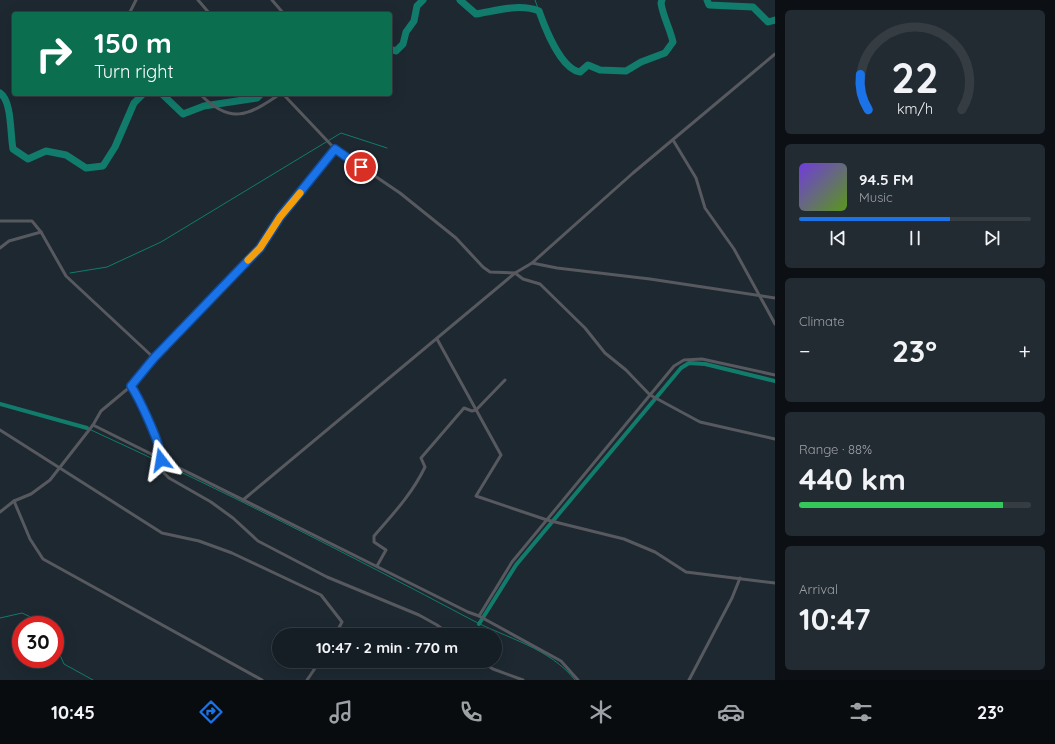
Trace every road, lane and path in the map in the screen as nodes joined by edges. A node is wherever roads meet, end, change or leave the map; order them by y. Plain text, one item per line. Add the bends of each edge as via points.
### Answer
1 (136, 0) edge
2 (198, 0) edge
3 (272, 0) edge
4 (130, 12) edge
5 (208, 12) edge
6 (282, 12) edge
7 (775, 54) edge
8 (202, 96) edge
9 (278, 96) edge
10 (283, 96) edge
11 (673, 140) junction
12 (335, 149) junction
13 (0, 221) edge
14 (41, 232) junction
15 (0, 248) edge
16 (532, 262) junction
17 (516, 273) junction
18 (761, 296) junction
19 (775, 298) edge
20 (775, 324) edge
21 (436, 339) junction
22 (154, 358) junction
23 (775, 375) edge
24 (505, 380) dead end
25 (131, 386) junction
26 (650, 395) junction
27 (476, 410) junction
28 (91, 428) junction
29 (0, 430) edge
30 (775, 439) edge
31 (161, 461) junction
32 (60, 468) junction
33 (243, 500) junction
34 (14, 501) junction
35 (0, 512) edge
36 (547, 520) junction
37 (377, 566) junction
38 (740, 578) junction
39 (775, 583) edge
40 (479, 616) junction
41 (339, 628) edge
42 (441, 628) edge
43 (315, 668) edge
44 (493, 668) edge
45 (262, 680) edge
46 (307, 680) edge
47 (522, 680) edge
48 (578, 680) edge
49 (689, 680) edge

1 - 4 street
2 - 5 street
3 - 6 street
7 - 11 street
8 - 9 street via 218,110 228,114 259,108
10 - 12 street
11 - 16 street
11 - 18 street via 696,178 705,208 734,249
12 - 17 street via 419,208 456,238 490,272
12 - 22 street via 280,217 260,248
13 - 14 street via 32,221
14 - 15 street via 9,241
14 - 22 street via 66,276
16 - 17 street
16 - 18 street via 557,268
17 - 21 street
17 - 26 street via 523,279 540,284 561,302 605,353
18 - 19 street
18 - 20 street
21 - 27 street
21 - 33 street
22 - 25 street
23 - 26 street via 690,358 674,366
24 - 27 street
25 - 28 street via 101,412
25 - 31 street via 155,437
26 - 30 street via 700,422
26 - 36 street
27 - 36 street via 501,455 476,496
27 - 37 street via 464,408 421,458 425,467 416,484 374,536 374,542 386,550
28 - 31 street
28 - 32 street
29 - 32 street
31 - 33 street
31 - 42 street via 161,472 233,518 258,541 327,577 419,615
32 - 34 street via 50,480 31,494
32 - 41 street via 162,533 199,541 232,553 321,595 342,622
33 - 37 street
34 - 35 street
34 - 45 street via 30,539 43,559
36 - 38 street via 624,538 655,552 686,572
36 - 40 street via 509,566
37 - 40 street
38 - 39 street
38 - 49 street
40 - 48 street via 561,661
43 - 46 street
44 - 47 street

